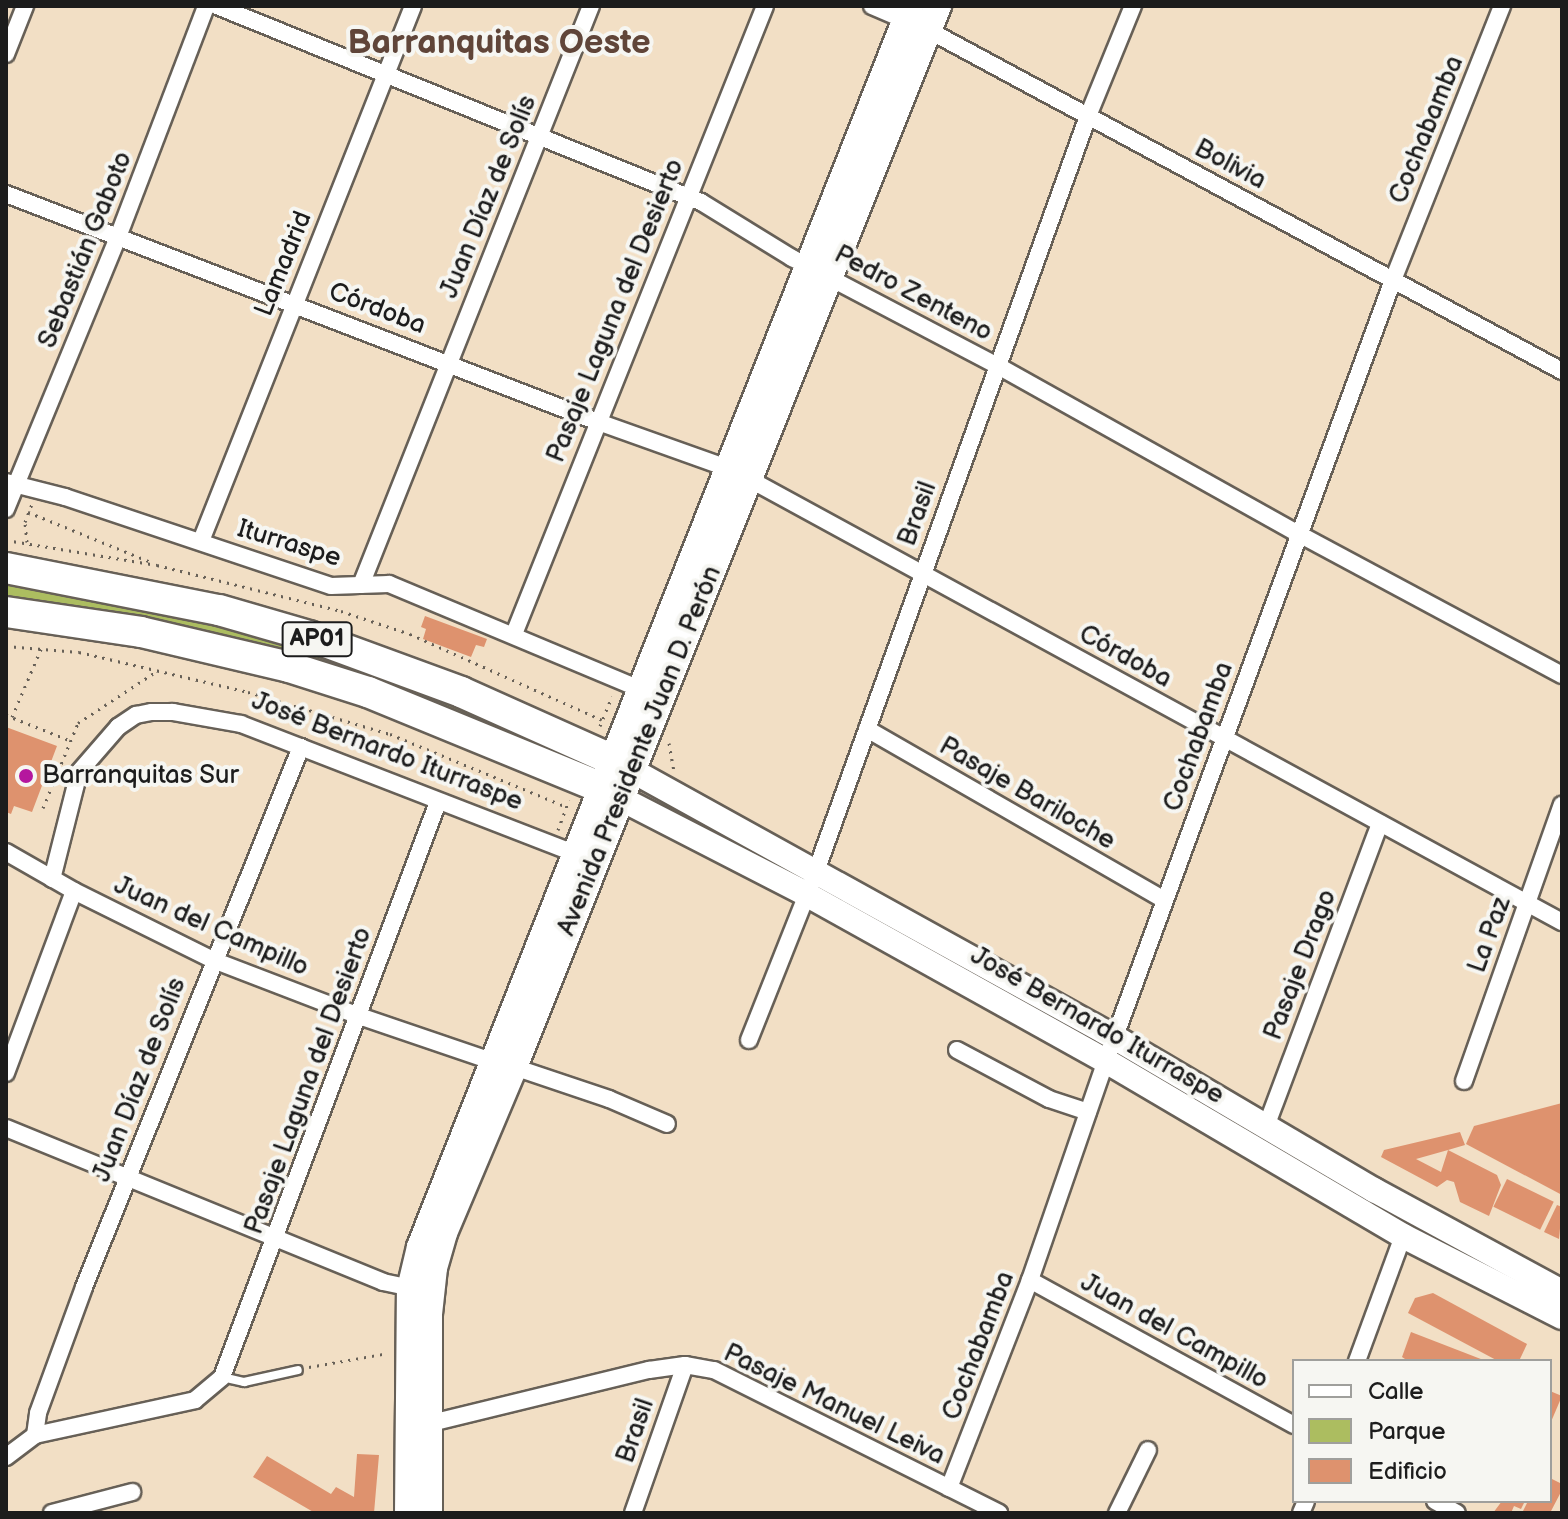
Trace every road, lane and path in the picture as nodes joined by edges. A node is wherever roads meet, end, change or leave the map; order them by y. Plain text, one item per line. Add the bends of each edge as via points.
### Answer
1 (25, 6) edge
2 (206, 6) edge
3 (217, 6) edge
4 (413, 6) edge
5 (591, 6) edge
6 (765, 6) edge
7 (872, 6) edge
8 (1133, 6) edge
9 (1502, 6) edge
10 (921, 15) edge
11 (6, 54) edge
12 (387, 74) junction
13 (1088, 116) junction
14 (541, 135) junction
15 (6, 194) edge
16 (687, 196) junction
17 (118, 237) junction
18 (819, 271) junction
19 (1393, 280) junction
20 (294, 303) junction
21 (448, 363) junction
22 (998, 366) junction
23 (1562, 371) edge
24 (598, 422) junction
25 (740, 474) junction
26 (12, 484) edge
27 (37, 490) junction
28 (6, 509) edge
29 (28, 512) junction
30 (1299, 534) junction
31 (201, 541) junction
32 (27, 542) dead end
33 (157, 565) dead end
34 (6, 568) edge
35 (922, 574) junction
36 (361, 585) junction
37 (6, 612) edge
38 (514, 634) junction
39 (6, 646) edge
40 (41, 649) junction
41 (157, 671) junction
42 (1562, 675) edge
43 (630, 686) junction
44 (6, 715) edge
45 (12, 717) junction
46 (648, 727) junction
47 (867, 729) junction
48 (1225, 738) junction
49 (71, 741) junction
50 (301, 747) junction
51 (612, 759) junction
52 (600, 788) junction
53 (666, 788) junction
54 (438, 802) junction
55 (1562, 805) edge
56 (567, 807) junction
57 (43, 808) dead end
58 (1380, 824) junction
59 (565, 850) junction
60 (6, 852) edge
61 (52, 879) junction
62 (810, 884) junction
63 (74, 891) junction
64 (1164, 900) junction
65 (1527, 903) junction
66 (1562, 922) edge
67 (213, 960) junction
68 (359, 1016) junction
69 (1114, 1037) junction
70 (749, 1040) dead end
71 (957, 1050) dead end
72 (1106, 1061) junction
73 (504, 1065) junction
74 (6, 1073) edge
75 (1464, 1081) dead end
76 (1088, 1112) junction
77 (667, 1124) dead end
78 (1267, 1124) junction
79 (6, 1128) edge
80 (128, 1177) junction
81 (1403, 1236) junction
82 (276, 1239) junction
83 (1030, 1280) junction
84 (420, 1289) junction
85 (1554, 1294) edge
86 (1562, 1319) edge
87 (408, 1349) junction
88 (1358, 1359) edge
89 (685, 1365) junction
90 (298, 1370) joint
91 (222, 1377) junction
92 (1292, 1424) edge
93 (420, 1426) junction
94 (35, 1435) junction
95 (1148, 1450) dead end
96 (6, 1457) edge
97 (949, 1488) junction
98 (132, 1492) dead end
99 (1439, 1503) edge
100 (82, 1509) edge
101 (52, 1513) edge
102 (408, 1513) edge
103 (429, 1513) edge
104 (633, 1513) edge
105 (999, 1513) edge
106 (1117, 1513) edge
107 (1457, 1513) edge

1 - 11 street
2 - 17 street, Sebastián Gaboto
3 - 12 street, Pedro Zenteno
4 - 12 street, Lamadrid
5 - 14 street, Juan Díaz de Solís
6 - 16 street, Pasaje Laguna del Desierto
7 - 10 street, Bolivia
8 - 13 street, Brasil
9 - 19 street, Cochabamba
10 - 13 street, Bolivia
10 - 18 main road, Avenida Presidente Juan D. Perón
12 - 14 street, Pedro Zenteno
12 - 20 street, Lamadrid
13 - 19 street, Bolivia
13 - 22 street, Brasil
14 - 16 street, Pedro Zenteno
14 - 21 street, Juan Díaz de Solís
15 - 17 street, Córdoba
16 - 18 street, Pedro Zenteno
16 - 24 street, Pasaje Laguna del Desierto
17 - 20 street, Córdoba
17 - 26 street, Sebastián Gaboto
18 - 22 street, Pedro Zenteno
18 - 25 main road, Avenida Presidente Juan D. Perón
19 - 23 street, Bolivia
19 - 30 street, Cochabamba
20 - 21 street, Córdoba
20 - 31 street, Lamadrid
21 - 24 street, Córdoba
21 - 36 street, Juan Díaz de Solís
22 - 30 street, Pedro Zenteno
22 - 35 street, Brasil
24 - 25 street, Córdoba
24 - 38 street, Pasaje Laguna del Desierto
25 - 35 street, Córdoba
25 - 43 main road, Avenida Presidente Juan D. Perón
25 - 46 main road, Avenida Presidente Juan D. Perón
26 - 27 street, Iturraspe
26 - 28 street, Sebastián Gaboto
27 - 29 path
27 - 31 street, Iturraspe
29 - 32 path
29 - 33 path
30 - 42 street, Pedro Zenteno
30 - 48 street, Cochabamba
31 - 36 street, Iturraspe via 331,586
34 - 51 highway, AP01 via 219,610 309,636 461,692
35 - 47 street, Brasil
35 - 48 street, Córdoba
36 - 38 street, Iturraspe via 389,584
37 - 52 highway, AP01 via 141,632 289,667 368,692
38 - 43 street, Iturraspe
39 - 40 path
40 - 41 path via 79,652
40 - 45 path
41 - 49 path via 78,723
41 - 56 path via 390,734
43 - 51 main road, Avenida Presidente Juan D. Perón
43 - 51 path
44 - 45 path
45 - 49 path
46 - 51 main road, Avenida Presidente Juan D. Perón
46 - 53 path via 666,736 676,765
47 - 62 street, Brasil
47 - 64 street, Pasaje Bariloche
48 - 58 street, Córdoba
48 - 64 street, Cochabamba
49 - 57 path
50 - 54 street, José Bernardo Iturraspe
50 - 61 street, José Bernardo Iturraspe via 241,724 173,712 136,715 89,759 74,787
50 - 67 street, Juan Díaz de Solís
51 - 52 main road, Avenida Presidente Juan D. Perón
51 - 53 main road, José Bernardo Iturraspe
52 - 56 path
52 - 59 main road, Avenida Presidente Juan D. Perón
52 - 62 main road, José Bernardo Iturraspe
52 - 73 main road, Avenida Presidente Juan D. Perón
53 - 62 main road, José Bernardo Iturraspe
54 - 59 street, José Bernardo Iturraspe
54 - 68 street, Pasaje Laguna del Desierto
55 - 65 street, La Paz
56 - 59 path
58 - 65 street, Córdoba
58 - 78 street, Pasaje Drago
59 - 73 main road, Avenida Presidente Juan D. Perón
60 - 61 street, Juan del Campillo
61 - 63 street, Juan del Campillo
62 - 69 main road, José Bernardo Iturraspe
62 - 70 street, Brasil
62 - 72 main road, José Bernardo Iturraspe
63 - 67 street, Juan del Campillo
63 - 74 street
64 - 69 street, Cochabamba
65 - 66 street, Córdoba
65 - 75 street, La Paz
67 - 68 street, Juan del Campillo
67 - 80 street, Juan Díaz de Solís
68 - 73 street, Juan del Campillo
68 - 82 street, Pasaje Laguna del Desierto
69 - 72 street, Cochabamba
69 - 78 main road, José Bernardo Iturraspe
71 - 76 street via 1049,1099
72 - 76 street, Cochabamba
72 - 81 main road, José Bernardo Iturraspe
73 - 77 street, Juan del Campillo
73 - 84 main road, Avenida Presidente Juan D. Perón via 430,1221
76 - 83 street, Cochabamba
78 - 85 main road, José Bernardo Iturraspe
79 - 80 street
80 - 82 street
80 - 94 street, Juan Díaz de Solís via 43,1399
81 - 85 main road, José Bernardo Iturraspe
81 - 88 street
82 - 84 street via 383,1282
82 - 91 street, Pasaje Laguna del Desierto
83 - 92 street, Juan del Campillo
83 - 97 street, Cochabamba
84 - 87 main road, Avenida Presidente Juan D. Perón
84 - 93 main road, Avenida Presidente Juan D. Perón
85 - 86 main road
87 - 90 path
87 - 93 main road, Avenida Presidente Juan D. Perón
89 - 93 street, Pasaje Manuel Leiva
89 - 97 street, Pasaje Manuel Leiva via 714,1370
89 - 104 street, Brasil
90 - 91 lane via 244,1382
91 - 94 street via 195,1400
93 - 102 main road, Avenida Presidente Juan D. Perón
93 - 103 main road, Avenida Presidente Juan D. Perón
94 - 96 street
95 - 106 street
97 - 105 street, Pasaje Manuel Leiva
98 - 100 street
99 - 107 street
100 - 101 street

